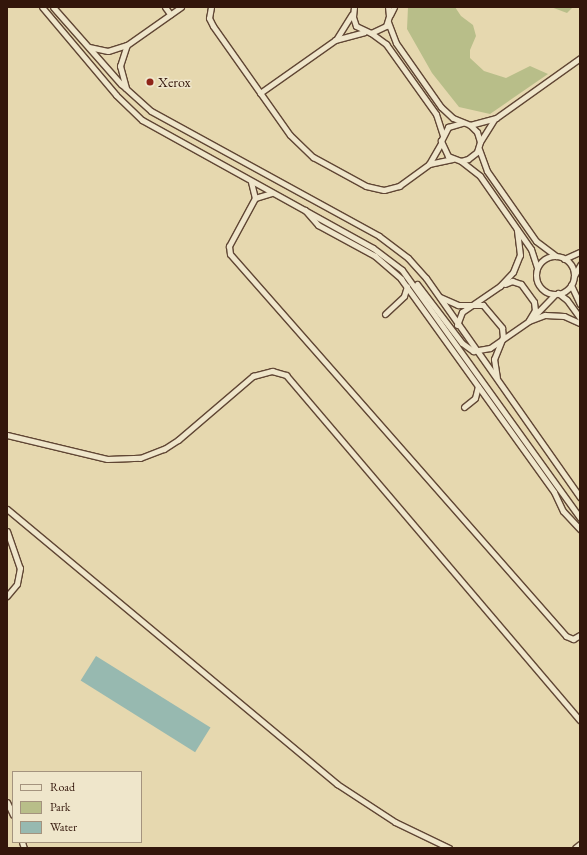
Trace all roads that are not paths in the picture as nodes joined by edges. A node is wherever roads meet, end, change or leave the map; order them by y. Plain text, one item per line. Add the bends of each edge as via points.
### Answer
1 (38, 7) edge
2 (42, 7) edge
3 (53, 7) edge
4 (165, 7) edge
5 (181, 7) edge
6 (211, 7) edge
7 (388, 7) edge
8 (394, 7) edge
9 (353, 10) edge
10 (46, 13) junction
11 (170, 14) junction
12 (389, 19) junction
13 (364, 32) junction
14 (371, 33) junction
15 (335, 40) junction
16 (126, 45) junction
17 (87, 46) junction
18 (580, 58) edge
19 (127, 90) junction
20 (260, 93) junction
21 (496, 118) junction
22 (462, 123) junction
23 (470, 125) junction
24 (443, 135) junction
25 (441, 141) junction
26 (480, 142) junction
27 (479, 148) junction
28 (452, 159) junction
29 (461, 161) junction
30 (429, 164) junction
31 (250, 180) junction
32 (274, 193) junction
33 (255, 198) junction
34 (304, 210) junction
35 (517, 229) junction
36 (580, 252) edge
37 (556, 256) junction
38 (564, 259) junction
39 (580, 265) edge
40 (537, 267) junction
41 (574, 276) junction
42 (414, 283) junction
43 (571, 285) junction
44 (407, 286) junction
45 (500, 286) junction
46 (557, 294) junction
47 (404, 296) junction
48 (416, 296) junction
49 (439, 297) junction
50 (474, 304) junction
51 (580, 304) edge
52 (386, 314) dead end
53 (580, 318) edge
54 (529, 321) junction
55 (457, 323) junction
56 (580, 323) edge
57 (457, 336) junction
58 (502, 340) junction
59 (458, 347) junction
60 (477, 351) junction
61 (499, 384) junction
62 (478, 386) junction
63 (476, 398) junction
64 (488, 399) junction
65 (464, 407) dead end
66 (7, 435) edge
67 (535, 454) junction
68 (529, 458) junction
69 (580, 497) edge
70 (7, 509) edge
71 (580, 518) edge
72 (580, 529) edge
73 (7, 531) edge
74 (7, 596) edge
75 (580, 635) edge
76 (580, 720) edge
77 (7, 802) edge
78 (12, 813) edge
79 (580, 844) edge
80 (449, 848) edge
81 (575, 848) edge

1 - 10 street
2 - 10 street
3 - 17 street
4 - 11 street
5 - 11 street
6 - 20 street via 210,18 213,26
7 - 12 street
8 - 12 street
9 - 13 street via 354,22
9 - 15 street
10 - 31 street via 135,114 158,130
11 - 16 street
12 - 14 street via 379,31
12 - 22 street via 396,43 441,107
13 - 14 street
13 - 15 street
14 - 24 street via 386,44 436,114
15 - 20 street
16 - 17 street via 108,51
16 - 19 street via 120,66
17 - 19 street
18 - 21 street
19 - 49 street via 165,120 386,241 414,264
20 - 30 street via 303,149 370,187 384,190 396,187
21 - 23 street
21 - 26 street
22 - 23 street
22 - 24 street via 448,127
23 - 26 street via 477,132
24 - 25 street
25 - 28 street via 445,153
25 - 30 street
26 - 27 street
27 - 29 street via 472,158
27 - 37 street via 487,171 536,241
28 - 29 street
28 - 30 street
29 - 35 street via 480,176
31 - 32 street
31 - 33 street
32 - 33 street
32 - 34 street
33 - 75 street via 229,246 230,254 566,636 572,639
34 - 42 street via 381,253
34 - 44 street via 318,225 382,261
35 - 40 street via 531,249
35 - 45 street via 519,259 513,272
36 - 38 street
37 - 38 street
37 - 40 street via 545,258
38 - 41 street via 572,268
39 - 41 street
40 - 46 street via 539,285 546,292
41 - 43 street
42 - 57 street via 421,288
42 - 59 street
43 - 46 street
43 - 51 street
44 - 47 street
44 - 48 street
45 - 50 street
45 - 54 street via 512,281 524,286 536,307
46 - 53 street via 567,300
46 - 54 street
47 - 48 street
47 - 52 street
48 - 62 street
49 - 50 street via 458,305
49 - 55 street
50 - 55 street via 462,312
50 - 58 street via 487,309 502,328
54 - 56 street via 555,314
54 - 58 street
55 - 57 street
55 - 60 street
57 - 59 street
57 - 60 street via 467,348
58 - 60 street via 490,348
58 - 61 street via 494,359
59 - 67 street
60 - 61 street
61 - 69 street
62 - 63 street
62 - 64 street
63 - 64 street
63 - 65 street
64 - 68 street
66 - 76 street via 107,459 140,458 164,449 178,440 253,376 272,370 286,375
67 - 68 street
67 - 71 street
68 - 72 street via 557,496 563,511
70 - 80 street via 342,787 395,822
73 - 74 street via 20,573 17,584
77 - 78 street
79 - 81 street

